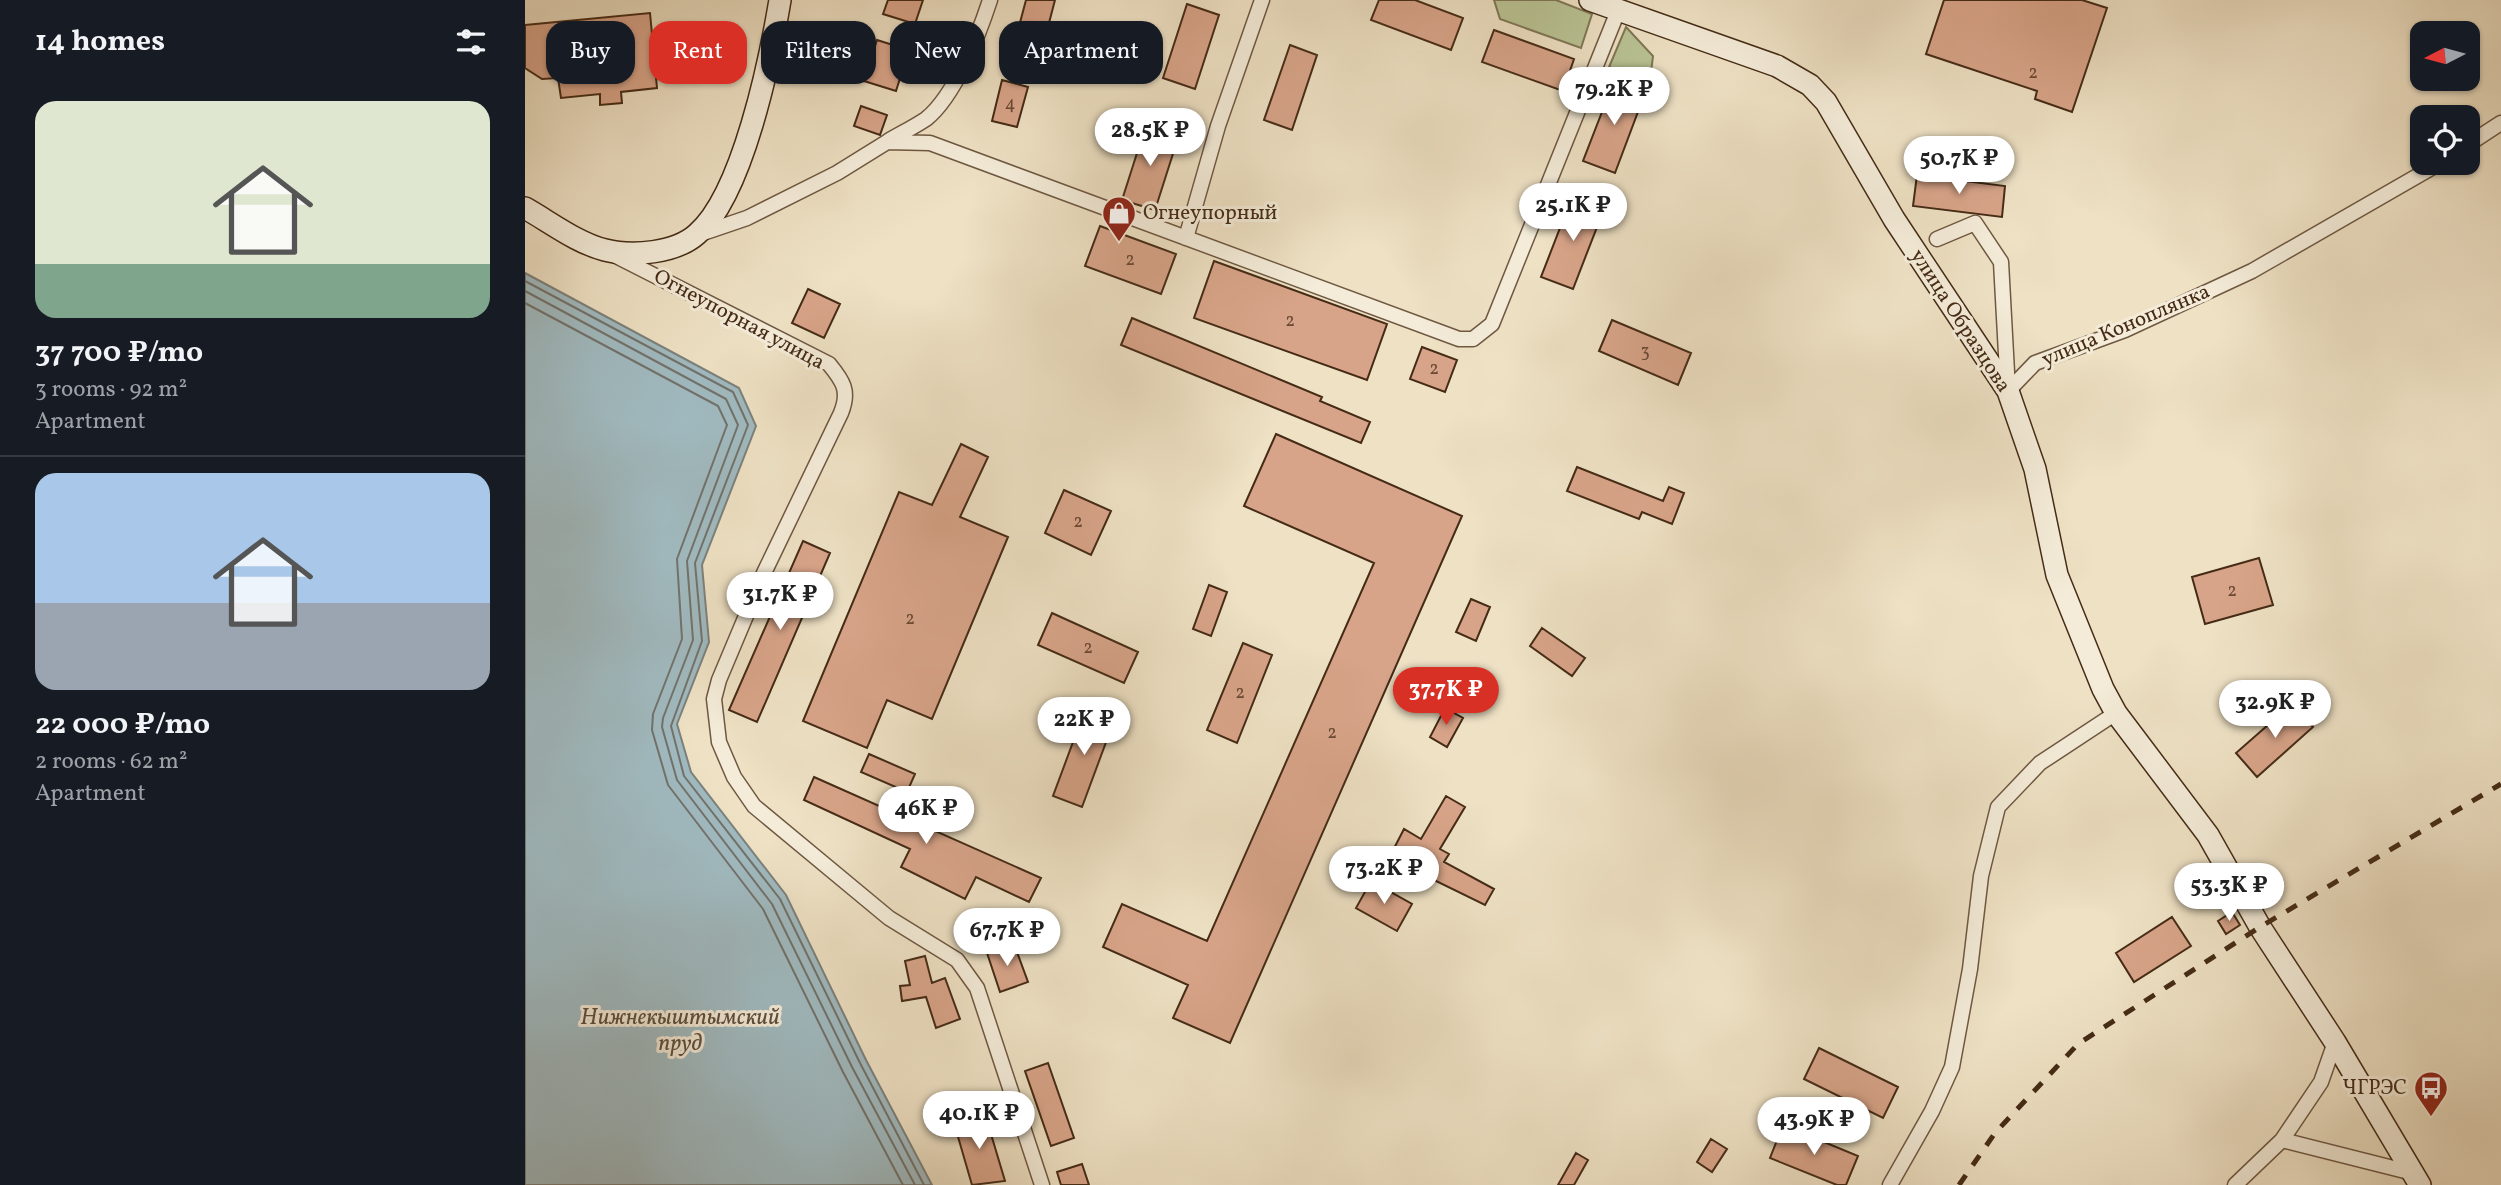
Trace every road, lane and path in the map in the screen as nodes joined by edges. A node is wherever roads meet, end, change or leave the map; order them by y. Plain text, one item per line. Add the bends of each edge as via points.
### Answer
1 (780, 0) edge
2 (990, 0) edge
3 (1262, 0) edge
4 (1590, 0) edge
5 (1618, 10) junction
6 (2501, 123) edge
7 (2480, 137) edge
8 (887, 142) junction
9 (2419, 175) edge
10 (525, 208) edge
11 (695, 236) junction
12 (1186, 238) junction
13 (1937, 239) dead end
14 (605, 250) junction
15 (2008, 391) junction
16 (2116, 713) junction
17 (2335, 1042) junction
18 (2282, 1140) junction
19 (2417, 1179) edge
20 (1042, 1185) edge
21 (1890, 1185) edge
22 (2235, 1185) edge

1 - 11 main road via 763,82 733,177 708,223
2 - 8 street via 977,43 928,118
3 - 12 street via 1218,126
4 - 5 main road, улица Образцова
5 - 12 street via 1492,324 1473,339 1459,339
5 - 15 main road, улица Образцова via 1777,66 1810,85 1826,102 1894,219
6 - 7 street
8 - 11 street via 747,218
8 - 12 street via 930,143
9 - 15 street, улица Коноплянка via 2252,271 2125,330 2035,363
10 - 14 main road, Огнеупорная улица
11 - 14 main road via 670,248 638,253
13 - 15 street via 1975,223 2001,262
14 - 20 street, Огнеупорная улица via 829,364 844,382 847,398 841,413 764,573 714,699 719,742 754,806 889,918 957,960 977,988
15 - 16 main road, улица Образцова via 2035,469 2057,575 2093,671
16 - 17 main road, улица Образцова via 2208,835 2260,927
16 - 21 street via 2040,762 1998,807 1980,876 1971,969 1952,1067
17 - 18 street via 2321,1082
17 - 19 main road, улица Образцова
18 - 19 street
18 - 22 street

